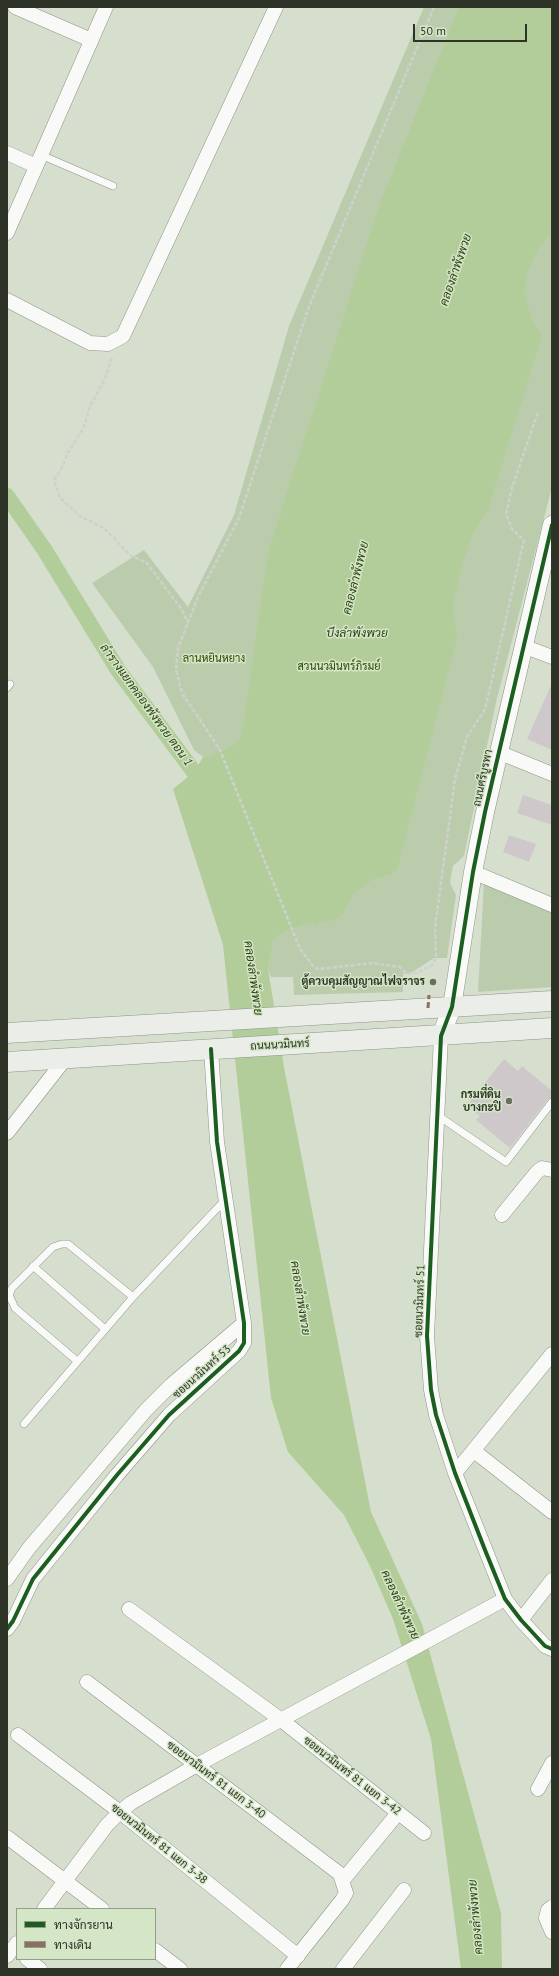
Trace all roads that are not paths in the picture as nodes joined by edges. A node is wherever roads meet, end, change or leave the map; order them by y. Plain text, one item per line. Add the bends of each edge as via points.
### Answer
1 (15, 7) edge
2 (106, 7) edge
3 (276, 7) edge
4 (91, 40) junction
5 (7, 154) edge
6 (38, 161) junction
7 (114, 186) dead end
8 (7, 233) edge
9 (7, 300) edge
10 (551, 534) edge
11 (523, 646) junction
12 (552, 657) edge
13 (498, 752) junction
14 (552, 774) edge
15 (473, 872) junction
16 (552, 905) edge
17 (552, 1001) edge
18 (452, 1007) junction
19 (552, 1028) edge
20 (7, 1033) edge
21 (441, 1036) junction
22 (220, 1048) junction
23 (66, 1058) junction
24 (7, 1062) edge
25 (552, 1102) edge
26 (437, 1114) junction
27 (7, 1133) edge
28 (552, 1170) edge
29 (226, 1199) junction
30 (502, 1215) dead end
31 (33, 1266) junction
32 (133, 1297) junction
33 (244, 1323) junction
34 (105, 1329) junction
35 (552, 1354) edge
36 (77, 1361) junction
37 (24, 1424) dead end
38 (474, 1451) junction
39 (455, 1473) junction
40 (552, 1512) edge
41 (7, 1579) edge
42 (552, 1580) edge
43 (506, 1599) junction
44 (129, 1609) dead end
45 (521, 1620) junction
46 (7, 1629) edge
47 (552, 1649) edge
48 (87, 1682) dead end
49 (280, 1719) junction
50 (18, 1734) dead end
51 (552, 1763) edge
52 (196, 1765) junction
53 (538, 1789) dead end
54 (120, 1812) junction
55 (398, 1813) junction
56 (424, 1833) dead end
57 (7, 1837) edge
58 (343, 1880) junction
59 (66, 1881) junction
60 (404, 1890) dead end
61 (552, 1907) edge
62 (45, 1908) edge
63 (101, 1908) edge
64 (552, 1932) edge
65 (156, 1951) edge
66 (298, 1956) junction
67 (28, 1960) edge
68 (40, 1969) edge
69 (180, 1969) edge
70 (287, 1969) edge
71 (343, 1969) edge

1 - 4 street
2 - 4 street
3 - 9 street via 123,336 108,344 90,343
4 - 6 street
5 - 6 street
6 - 7 lane
6 - 8 street
10 - 11 street, ถนนศรีบูรพา
11 - 12 street
11 - 13 street, ถนนศรีบูรพา
13 - 14 street
13 - 15 street, ถนนศรีบูรพา
15 - 16 street
15 - 18 street, ถนนศรีบูรพา
17 - 18 main road
18 - 20 main road
18 - 21 street, ถนนศรีบูรพา
19 - 21 main road, ถนนนวมินทร์
21 - 22 main road, ถนนนวมินทร์
21 - 26 street, ซอยนวมินทร์ 51
22 - 23 main road, ถนนนวมินทร์
22 - 29 street, ซอยนวมินทร์ 53 via 217,1142
23 - 24 main road, ถนนนวมินทร์
23 - 27 street
25 - 26 lane via 506,1162
26 - 39 street, ซอยนวมินทร์ 51 via 427,1336 431,1390
28 - 30 street via 542,1168 537,1172
29 - 32 lane
29 - 33 street, ซอยนวมินทร์ 53
31 - 32 lane via 53,1247 68,1244
31 - 34 lane
31 - 36 lane via 12,1288 9,1295 12,1302 15,1308
32 - 34 lane
33 - 41 street via 171,1385 146,1410 29,1548
33 - 46 street, ซอยนวมินทร์ 53 via 244,1343 239,1351 169,1415 117,1475 34,1579
34 - 36 lane
35 - 38 street
36 - 37 lane
38 - 39 street
38 - 40 street
39 - 43 street, ซอยนวมินทร์ 51
42 - 45 street
43 - 45 street, ซอยนวมินทร์ 51
43 - 49 street
44 - 49 street, ซอยนวมินทร์ 81 แยก 3-42
45 - 47 street, ซอยนวมินทร์ 51
48 - 52 street, ซอยนวมินทร์ 81 แยก 3-40
49 - 52 street
49 - 55 street, ซอยนวมินทร์ 81 แยก 3-42
50 - 54 street, ซอยนวมินทร์ 81 แยก 3-38
51 - 53 street
52 - 54 street
52 - 58 street, ซอยนวมินทร์ 81 แยก 3-40 via 335,1870
54 - 59 street via 107,1825
54 - 66 street, ซอยนวมินทร์ 81 แยก 3-38
55 - 56 street, ซอยนวมินทร์ 81 แยก 3-42
55 - 58 street
57 - 59 street
58 - 66 street via 346,1892 342,1900
59 - 62 street
59 - 63 street
60 - 71 street
61 - 64 street via 548,1910 546,1918
65 - 69 street
66 - 70 street
67 - 68 street

